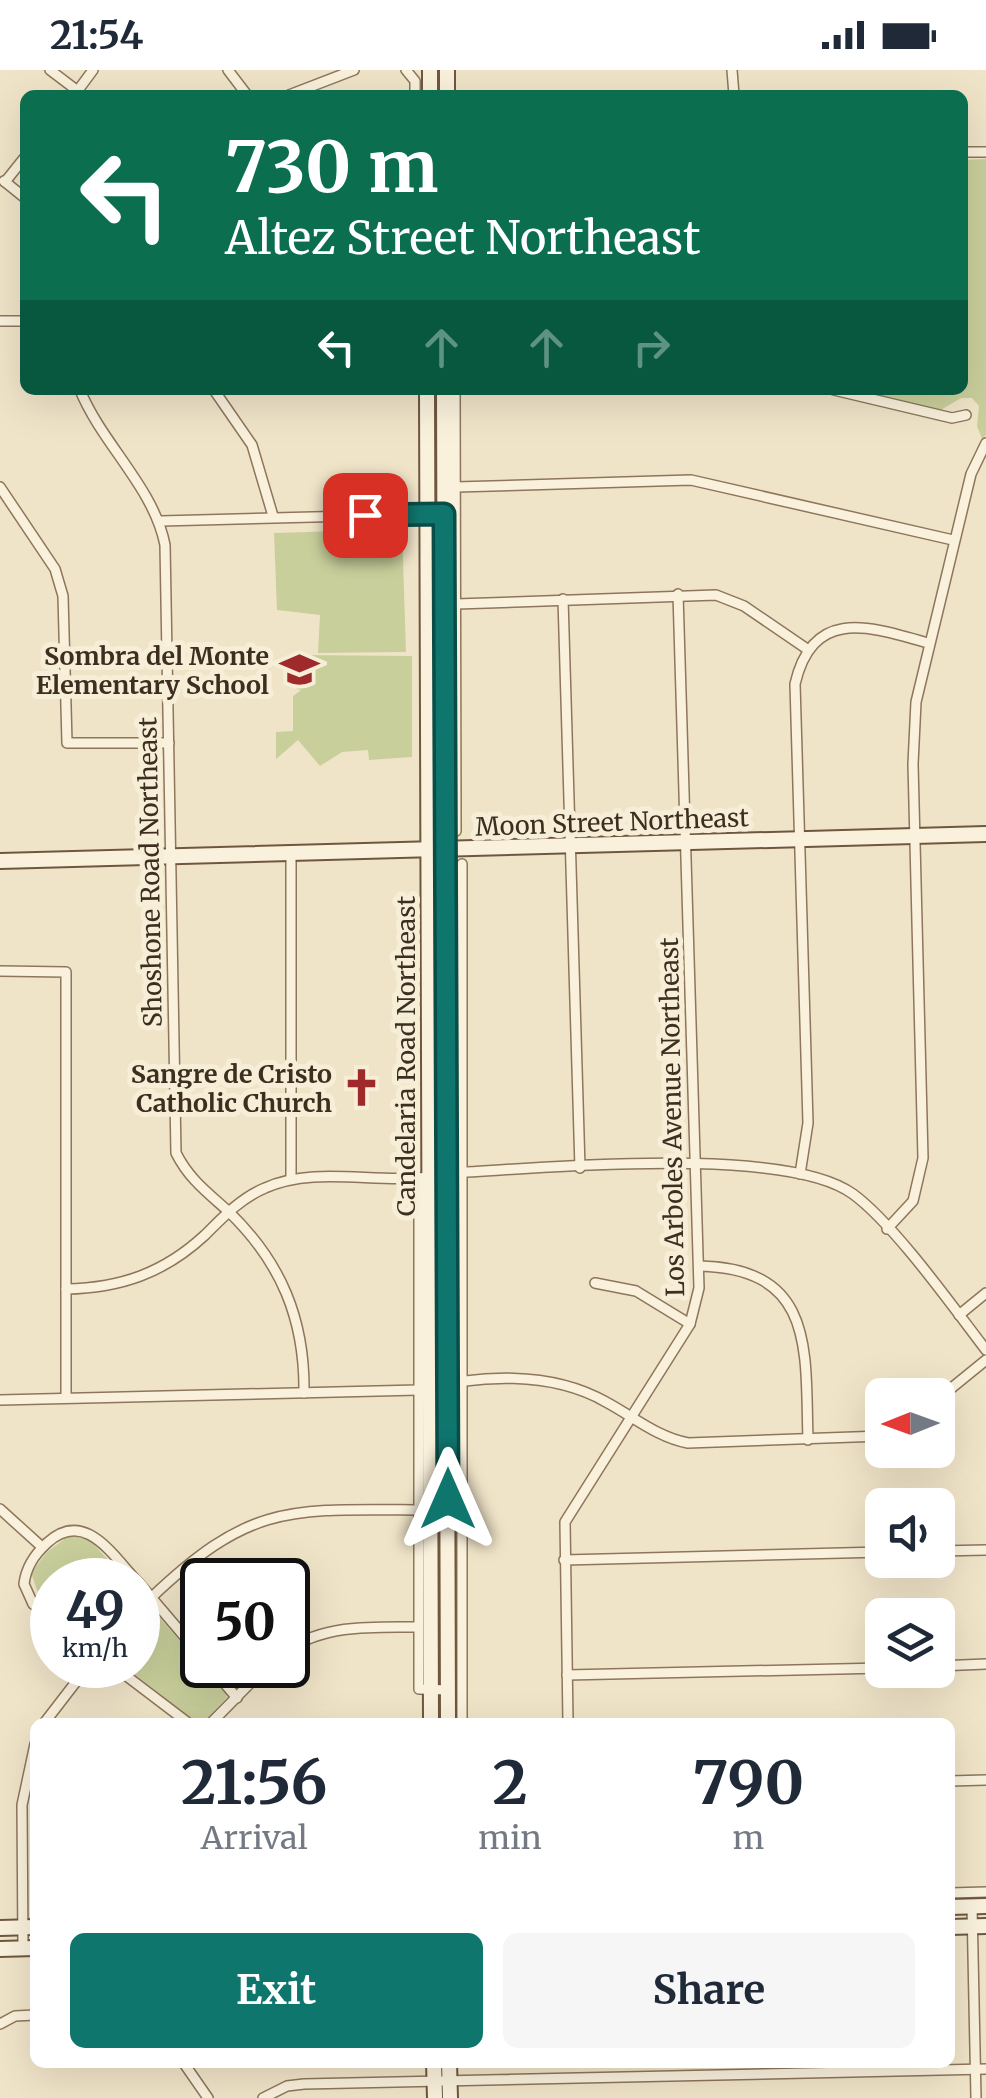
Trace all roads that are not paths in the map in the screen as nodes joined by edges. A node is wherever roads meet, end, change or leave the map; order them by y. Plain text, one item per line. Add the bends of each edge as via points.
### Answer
1 (50, 70) edge
2 (228, 70) edge
3 (354, 70) edge
4 (73, 90) edge
5 (243, 90) edge
6 (302, 90) edge
7 (20, 162) edge
8 (2, 181) edge
9 (82, 395) edge
10 (217, 395) edge
11 (427, 395) edge
12 (444, 395) edge
13 (455, 395) edge
14 (855, 395) edge
15 (966, 415) dead end
16 (986, 444) edge
17 (0, 486) edge
18 (456, 487) junction
19 (427, 514) junction
20 (444, 514) junction
21 (273, 516) junction
22 (161, 522) junction
23 (953, 540) junction
24 (678, 594) junction
25 (563, 599) junction
26 (456, 604) junction
27 (928, 643) junction
28 (807, 649) junction
29 (169, 743) junction
30 (456, 830) dead end
31 (986, 834) edge
32 (915, 836) junction
33 (800, 839) junction
34 (685, 843) junction
35 (572, 846) junction
36 (427, 850) junction
37 (444, 850) junction
38 (291, 854) junction
39 (171, 857) junction
40 (0, 861) edge
41 (462, 864) dead end
42 (0, 970) edge
43 (697, 1164) junction
44 (580, 1168) junction
45 (455, 1172) junction
46 (800, 1174) junction
47 (424, 1178) junction
48 (291, 1180) junction
49 (229, 1212) junction
50 (887, 1229) junction
51 (700, 1266) junction
52 (596, 1283) dead end
53 (66, 1288) junction
54 (986, 1292) edge
55 (959, 1315) junction
56 (690, 1324) junction
57 (986, 1350) edge
58 (986, 1360) edge
59 (455, 1383) junction
60 (955, 1386) edge
61 (424, 1388) junction
62 (304, 1392) junction
63 (66, 1398) junction
64 (0, 1400) edge
65 (629, 1416) junction
66 (865, 1437) edge
67 (808, 1440) junction
68 (0, 1509) edge
69 (418, 1510) junction
70 (42, 1547) junction
71 (986, 1550) edge
72 (955, 1551) edge
73 (865, 1552) edge
74 (35, 1558) edge
75 (116, 1558) edge
76 (564, 1560) junction
77 (30, 1565) edge
78 (160, 1590) edge
79 (30, 1597) edge
80 (160, 1607) edge
81 (418, 1627) junction
82 (180, 1631) edge
83 (310, 1639) edge
84 (986, 1664) edge
85 (955, 1665) edge
86 (865, 1668) edge
87 (566, 1674) junction
88 (71, 1688) edge
89 (142, 1688) edge
90 (229, 1688) edge
91 (246, 1688) edge
92 (431, 1690) junction
93 (448, 1690) junction
94 (237, 1698) junction
95 (47, 1718) edge
96 (182, 1718) edge
97 (216, 1718) edge
98 (431, 1718) edge
99 (448, 1718) edge
100 (462, 1718) edge
101 (568, 1718) edge
102 (30, 1767) edge
103 (955, 1780) edge
104 (986, 1780) edge
105 (986, 1892) edge
106 (955, 1894) edge
107 (979, 1906) edge
108 (979, 1926) edge
109 (29, 1927) edge
110 (0, 1928) edge
111 (29, 1948) edge
112 (0, 1949) edge
113 (30, 2015) edge
114 (0, 2024) edge
115 (187, 2068) edge
116 (436, 2068) edge
117 (448, 2068) edge
118 (981, 2069) edge
119 (442, 2082) junction
120 (208, 2098) edge
121 (264, 2098) edge
122 (435, 2098) edge
123 (450, 2098) edge
124 (976, 2098) edge

1 - 4 street
2 - 5 street
3 - 6 street
7 - 8 street
9 - 22 street, Shoshone Road Northeast
10 - 21 street via 252,445
11 - 19 main road, Candelaria Road Northeast
12 - 20 main road, Candelaria Road Northeast
13 - 18 street
14 - 15 street via 952,418
16 - 23 street
17 - 29 street via 55,569 63,596 67,743
18 - 23 street via 692,480
18 - 26 street
19 - 20 street
19 - 21 street
19 - 36 main road, Candelaria Road Northeast
20 - 37 main road, Candelaria Road Northeast
21 - 22 street
22 - 29 street, Shoshone Road Northeast via 168,570
23 - 27 street
24 - 25 street
24 - 28 street via 730,600
24 - 34 street, Los Arboles Avenue Northeast
25 - 26 street
25 - 35 street
26 - 30 street
27 - 28 street via 856,626
27 - 32 street via 916,702
28 - 33 street via 795,684
29 - 39 street, Shoshone Road Northeast
31 - 32 main road, Moon Street Northeast
32 - 33 main road, Moon Street Northeast
32 - 50 street via 923,1158 913,1201
33 - 34 main road, Moon Street Northeast
33 - 46 street via 808,1124
34 - 35 main road, Moon Street Northeast
34 - 43 street, Los Arboles Avenue Northeast
35 - 37 main road, Moon Street Northeast
35 - 44 street
36 - 37 main road, Moon Street Northeast
36 - 38 main road, Moon Street Northeast
36 - 47 main road, Candelaria Road Northeast
37 - 45 main road, Candelaria Road Northeast
38 - 39 main road, Moon Street Northeast
38 - 48 street
39 - 40 main road, Moon Street Northeast
39 - 49 street, Shoshone Road Northeast via 176,1153 186,1174
41 - 45 street
42 - 53 street via 66,972
43 - 44 street
43 - 46 street
43 - 51 street, Los Arboles Avenue Northeast
44 - 45 street
45 - 47 street
45 - 59 main road, Candelaria Road Northeast
46 - 50 street via 854,1194
47 - 48 street
47 - 61 main road, Candelaria Road Northeast
48 - 49 street via 246,1197
49 - 53 street via 174,1260 141,1278
49 - 62 street, Shoshone Road Northeast via 273,1262 291,1298
50 - 55 street
51 - 56 street, Los Arboles Avenue Northeast
51 - 67 street via 748,1271 784,1296 804,1344
52 - 56 street via 636,1291
53 - 63 street
54 - 55 street
55 - 57 street
56 - 65 street, Los Arboles Avenue Northeast
58 - 60 street
59 - 61 street
59 - 65 street via 551,1382
59 - 93 main road, Candelaria Road Northeast
59 - 100 street
61 - 62 street
61 - 69 street
61 - 92 main road, Candelaria Road Northeast
62 - 63 street
63 - 64 street
65 - 67 street via 688,1443
65 - 76 street, Los Arboles Avenue Northeast via 569,1512
66 - 67 street
68 - 70 street
69 - 78 street via 305,1511 258,1520 204,1549
69 - 81 street
70 - 74 street
70 - 75 street via 62,1531 80,1529
71 - 72 street
73 - 76 street
76 - 87 street, Los Arboles Avenue Northeast
77 - 79 street via 24,1584
80 - 82 street
81 - 83 street via 348,1628
81 - 92 street via 419,1689
84 - 85 street
86 - 87 street
87 - 101 street, Los Arboles Avenue Northeast
88 - 95 street
89 - 96 street
90 - 94 street
91 - 94 street
92 - 93 street
92 - 98 main road, Candelaria Road Northeast
93 - 99 main road, Candelaria Road Northeast
94 - 97 street
102 - 109 street via 22,1805
103 - 104 street
105 - 106 street
107 - 108 street
108 - 118 street
109 - 110 main road
109 - 111 street
111 - 112 main road
113 - 114 street
115 - 120 street
116 - 119 main road
117 - 119 main road
118 - 119 street
118 - 124 street
119 - 121 street via 287,2086
119 - 122 main road
119 - 123 main road

